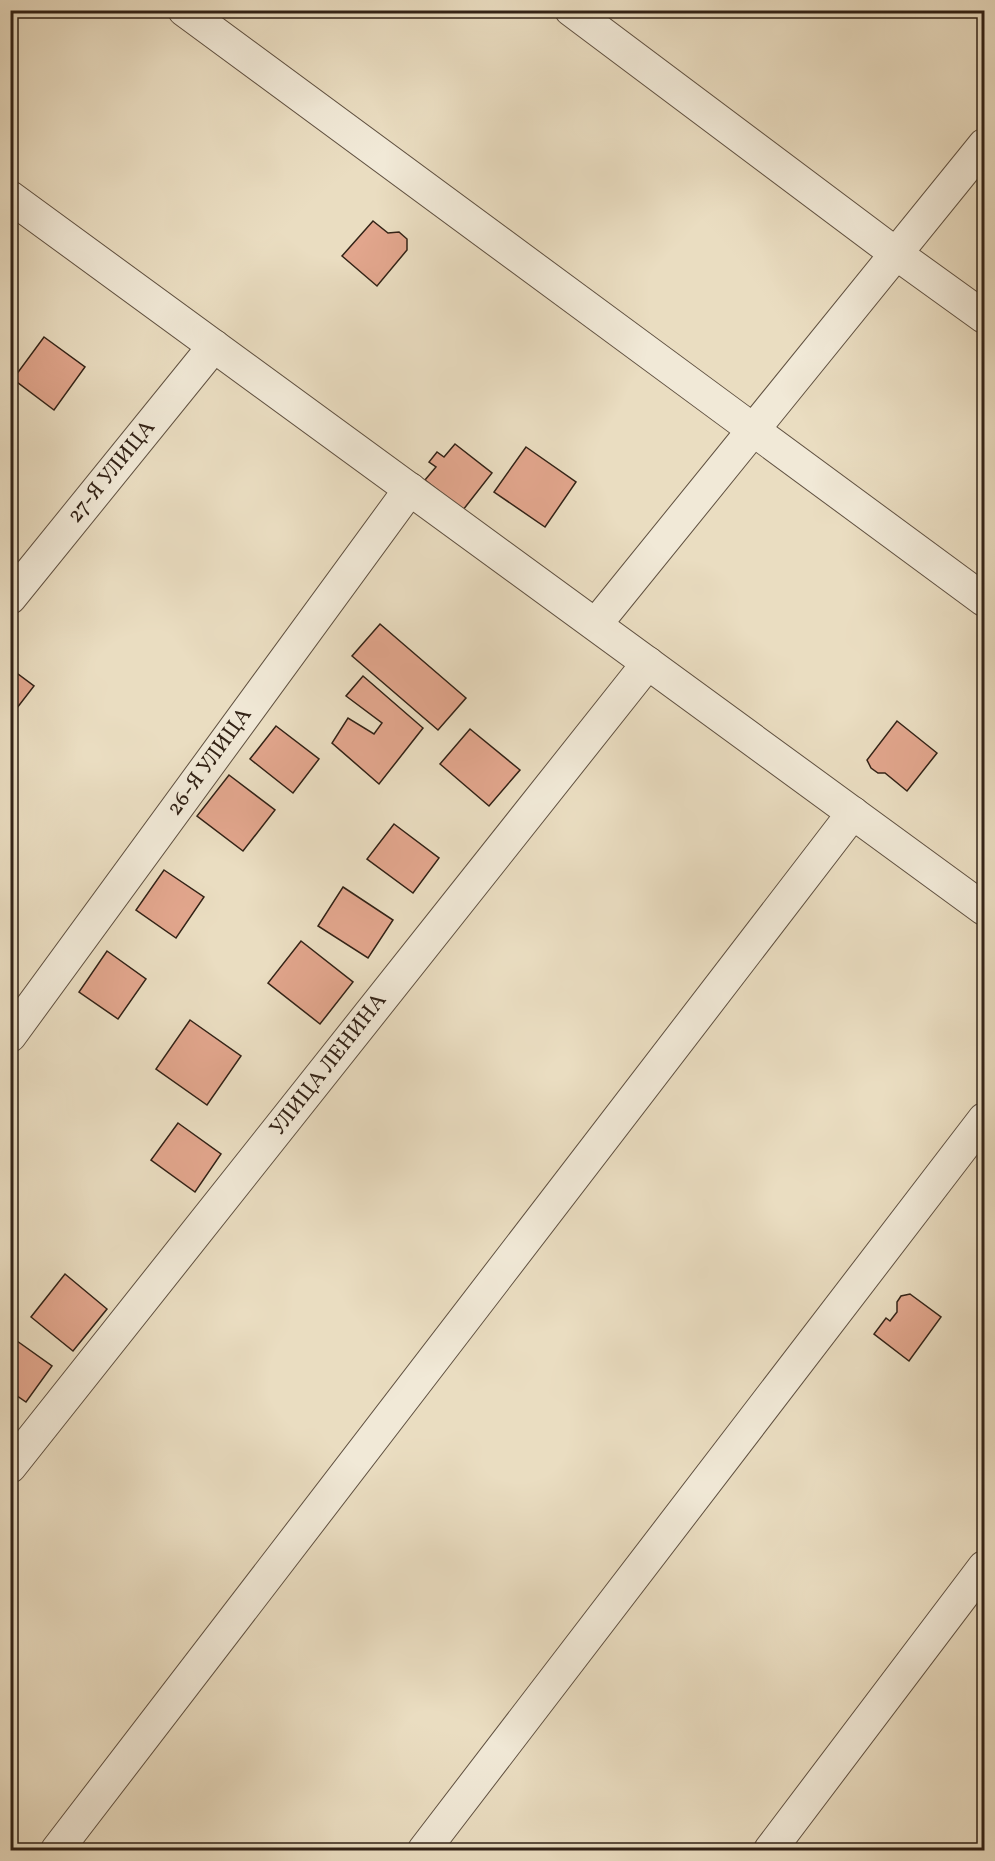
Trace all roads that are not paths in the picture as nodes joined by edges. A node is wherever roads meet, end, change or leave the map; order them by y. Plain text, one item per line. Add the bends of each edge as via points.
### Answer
1 (184, 10) edge
2 (571, 10) edge
3 (984, 145) edge
4 (10, 197) edge
5 (896, 254) junction
6 (984, 317) edge
7 (214, 346) junction
8 (753, 430) junction
9 (410, 489) junction
10 (10, 598) edge
11 (984, 600) edge
12 (596, 624) junction
13 (648, 663) junction
14 (854, 813) junction
15 (984, 909) edge
16 (10, 1036) edge
17 (984, 1119) edge
18 (10, 1467) edge
19 (984, 1567) edge
20 (57, 1851) edge
21 (424, 1851) edge
22 (770, 1851) edge

1 - 8 street
2 - 5 street
3 - 5 street
4 - 7 street
5 - 6 street
5 - 8 street
7 - 9 street
7 - 10 street, 27-Я УЛИЦА
8 - 11 street
8 - 12 street
9 - 12 street
9 - 16 street, 26-Я УЛИЦА
12 - 13 street
13 - 14 street
13 - 18 street, УЛИЦА ЛЕНИНА
14 - 15 street
14 - 20 street
17 - 21 street
19 - 22 street

